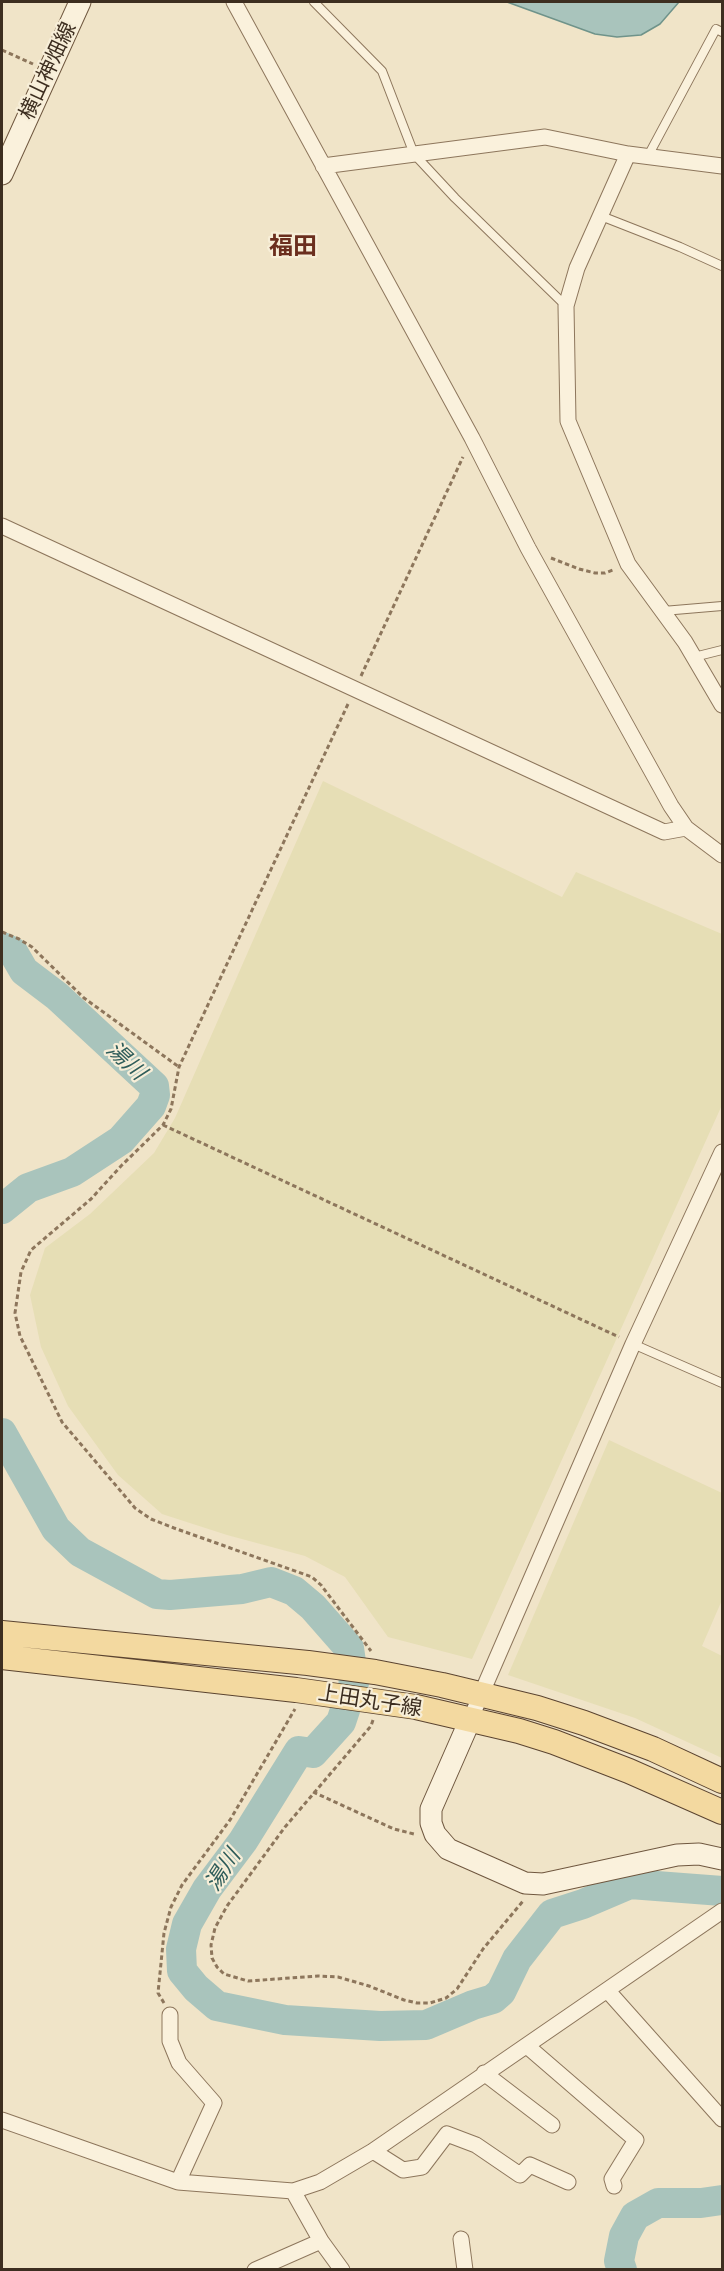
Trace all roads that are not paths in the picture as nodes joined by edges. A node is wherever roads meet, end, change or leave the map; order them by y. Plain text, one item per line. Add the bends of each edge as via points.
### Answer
1 (80, 2) edge
2 (234, 2) edge
3 (314, 2) edge
4 (723, 32) edge
5 (414, 154) junction
6 (628, 154) junction
7 (648, 156) junction
8 (323, 166) junction
9 (723, 166) edge
10 (2, 174) edge
11 (601, 216) junction
12 (723, 266) edge
13 (566, 306) junction
14 (2, 526) edge
15 (723, 606) edge
16 (663, 611) junction
17 (723, 650) edge
18 (694, 657) junction
19 (723, 705) edge
20 (686, 828) junction
21 (723, 855) edge
22 (723, 1152) edge
23 (633, 1344) junction
24 (723, 1383) edge
25 (2, 1633) edge
26 (2, 1658) edge
27 (481, 1694) junction
28 (470, 1720) junction
29 (723, 1781) edge
30 (723, 1812) edge
31 (723, 1859) edge
32 (723, 1911) edge
33 (607, 1990) junction
34 (170, 2015) road end
35 (527, 2046) junction
36 (484, 2073) junction
37 (723, 2119) edge
38 (2, 2120) edge
39 (552, 2125) dead end
40 (373, 2151) junction
41 (178, 2182) junction
42 (568, 2182) dead end
43 (614, 2186) dead end
44 (293, 2191) junction
45 (461, 2239) dead end
46 (321, 2241) junction
47 (255, 2270) edge
48 (342, 2270) edge
49 (465, 2270) edge

1 - 10 street, 横山神畑線
2 - 8 street
3 - 5 lane via 382,71
4 - 7 lane via 716,29
5 - 6 street via 545,137
5 - 8 street
5 - 13 lane
6 - 7 street
6 - 11 street
7 - 9 street
8 - 20 street via 528,548
11 - 12 lane
11 - 13 street
13 - 16 street via 568,422 628,564
14 - 20 street via 664,832
15 - 16 lane
16 - 18 street
17 - 18 lane
18 - 19 street
20 - 21 street
22 - 23 street
23 - 24 lane
23 - 27 street
25 - 27 main road, 上田丸子線 via 371,1672
26 - 28 main road, 上田丸子線 via 373,1700
27 - 28 street
27 - 29 main road, 上田丸子線 via 584,1723
28 - 30 main road, 上田丸子線 via 593,1756
28 - 31 street via 431,1809 435,1834 448,1849 525,1883 543,1884 677,1855
32 - 33 street
33 - 35 street
33 - 37 street
34 - 41 street via 170,2041 179,2063 214,2103
35 - 36 street
35 - 43 street via 636,2140 612,2179
36 - 39 street
36 - 40 street
38 - 41 street
40 - 42 street via 403,2170 422,2167 447,2134 476,2145 520,2175 530,2165
40 - 44 street via 320,2182
41 - 44 street
44 - 46 street
45 - 49 street
46 - 47 street
46 - 48 street

